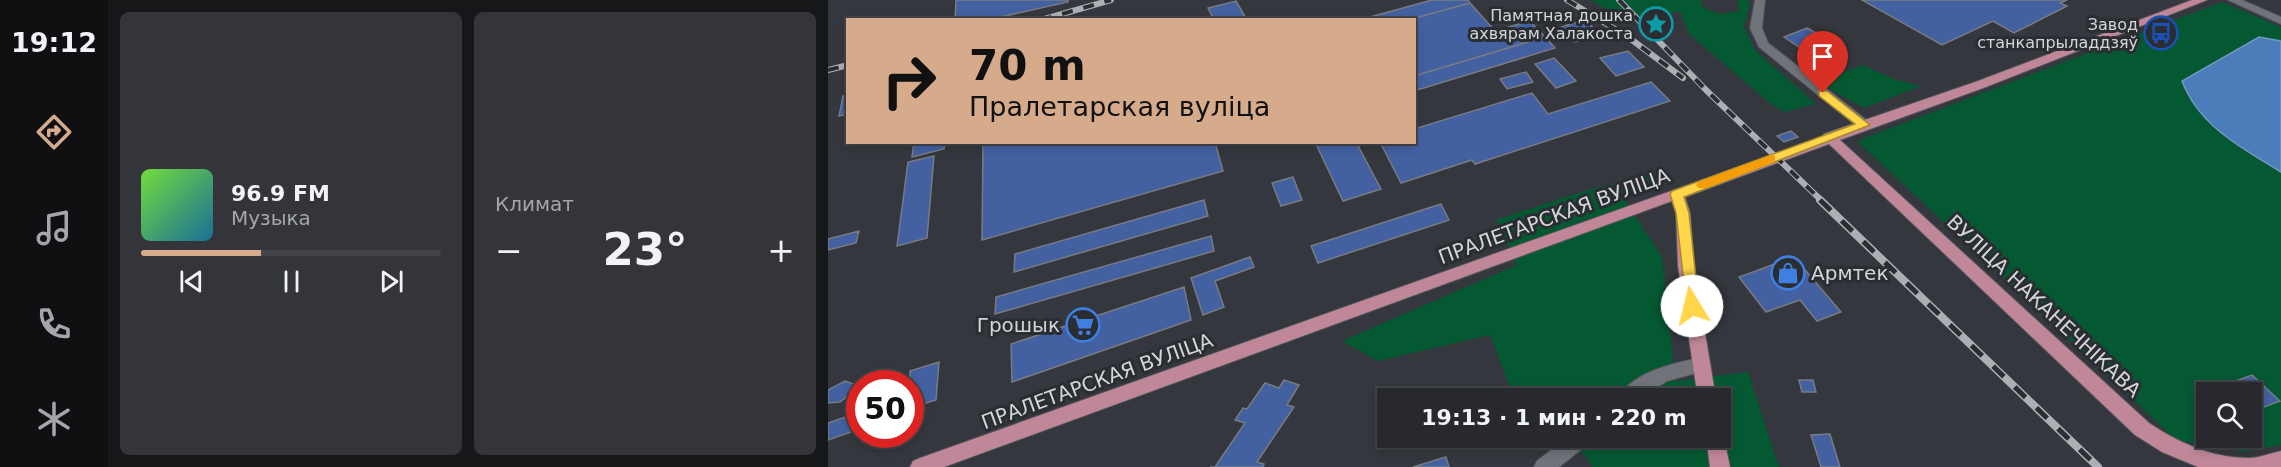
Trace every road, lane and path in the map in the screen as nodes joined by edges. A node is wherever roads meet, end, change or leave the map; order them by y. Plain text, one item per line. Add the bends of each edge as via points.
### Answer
1 (1760, 0) edge
2 (2202, 0) edge
3 (2233, 0) edge
4 (2281, 21) edge
5 (1864, 125) junction
6 (1829, 138) junction
7 (1677, 194) junction
8 (1701, 365) junction
9 (1640, 388) edge
10 (1705, 388) edge
11 (1568, 448) edge
12 (1717, 448) edge
13 (2281, 460) edge
14 (920, 467) edge
15 (1544, 467) edge
16 (1720, 467) edge
17 (2250, 467) edge

1 - 5 street via 1756,28 1763,45
2 - 5 main road, ПРАЛЕТАРСКАЯ ВУЛІЦА
3 - 4 street
5 - 6 main road, ПРАЛЕТАРСКАЯ ВУЛІЦА
6 - 7 main road, ПРАЛЕТАРСКАЯ ВУЛІЦА
6 - 17 main road, ВУЛІЦА НАКАНЕЧНІКАВА via 2142,429 2172,449 2205,462
7 - 8 main road via 1683,213 1686,266
7 - 14 main road, ПРАЛЕТАРСКАЯ ВУЛІЦА
8 - 9 street via 1674,369
8 - 10 main road
11 - 15 street
12 - 16 main road
13 - 17 main road, ВУЛІЦА НАКАНЕЧНІКАВА

